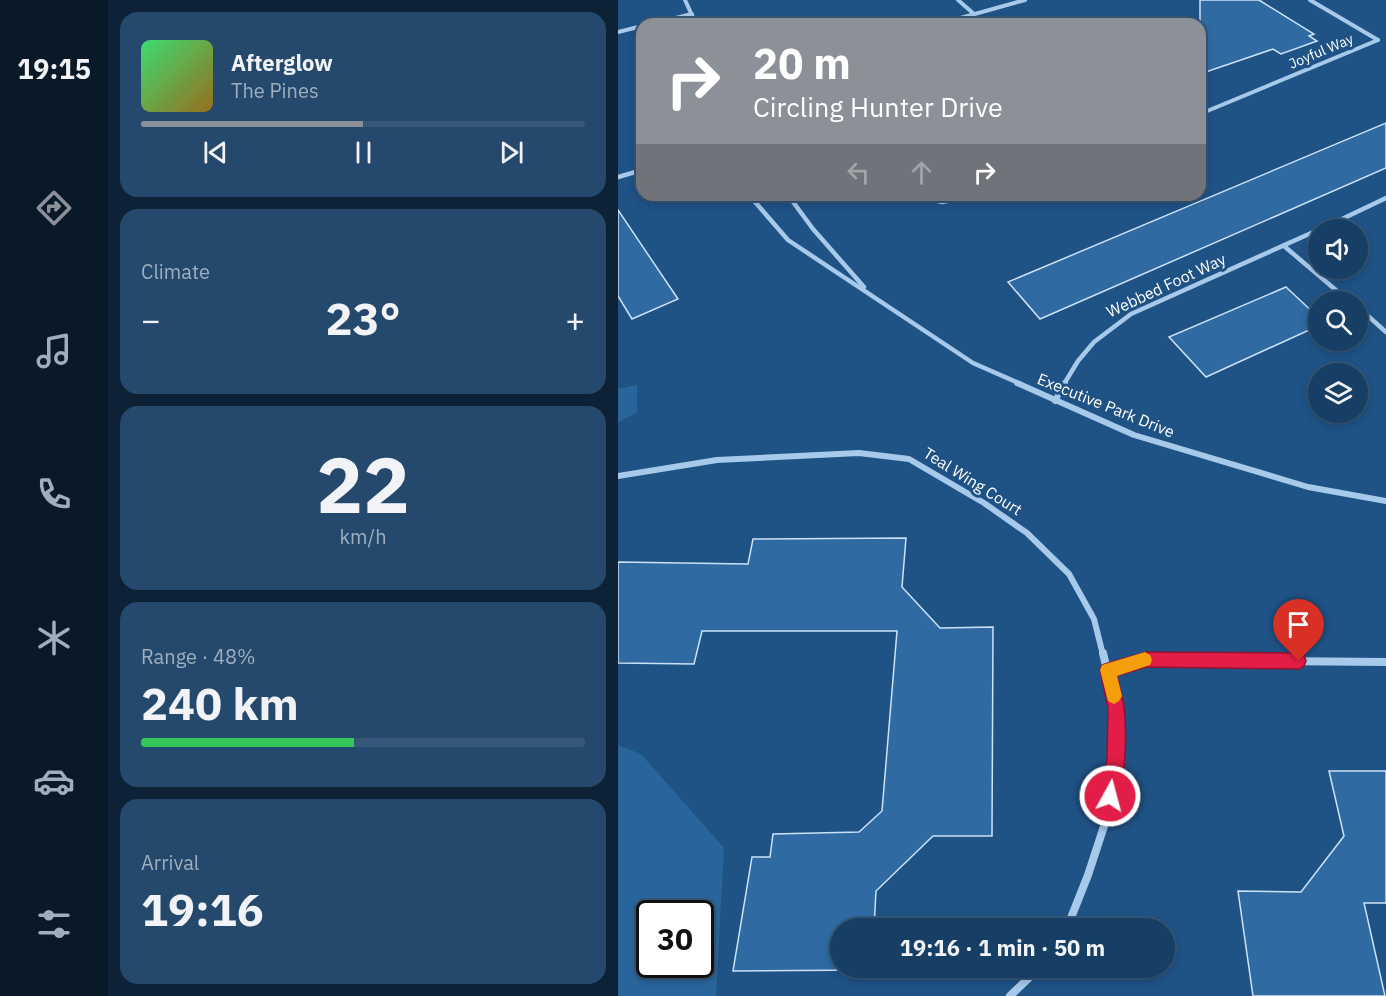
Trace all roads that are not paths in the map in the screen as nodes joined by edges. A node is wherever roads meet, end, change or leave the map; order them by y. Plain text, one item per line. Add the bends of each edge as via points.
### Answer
1 (685, 0) edge
2 (957, 0) edge
3 (1025, 0) edge
4 (1310, 0) edge
5 (692, 14) junction
6 (974, 14) junction
7 (676, 18) edge
8 (694, 18) edge
9 (960, 18) edge
10 (636, 28) edge
11 (618, 32) edge
12 (1206, 112) edge
13 (636, 172) edge
14 (618, 177) edge
15 (1386, 198) edge
16 (754, 201) edge
17 (792, 201) edge
18 (1342, 219) edge
19 (1308, 235) edge
20 (1284, 246) junction
21 (1337, 291) edge
22 (870, 295) junction
23 (1368, 317) edge
24 (1386, 332) edge
25 (1055, 401) junction
26 (618, 476) edge
27 (1386, 501) edge
28 (1386, 662) edge
29 (1108, 670) junction
30 (1071, 918) edge
31 (1029, 978) edge
32 (1010, 996) edge

1 - 5 street
2 - 6 street
3 - 6 street
4 - 12 street, Joyful Way via 1378,40
5 - 7 street
5 - 8 street
6 - 9 street
10 - 11 street
13 - 14 street
15 - 18 street, Webbed Foot Way
16 - 22 street, Executive Park Drive via 788,240
17 - 22 street, Executive Park Drive
19 - 20 street, Webbed Foot Way
20 - 21 street
20 - 25 street, Webbed Foot Way via 1131,314 1106,329 1084,350
22 - 25 street, Executive Park Drive via 974,363
23 - 24 street
25 - 27 street, Executive Park Drive via 1134,435 1214,461 1308,487
26 - 29 street, Teal Wing Court via 717,460 859,453 909,459 984,502 1027,533 1069,574 1094,619
28 - 29 street via 1146,660
29 - 30 street, Teal Wing Court via 1116,708 1108,814
31 - 32 street

